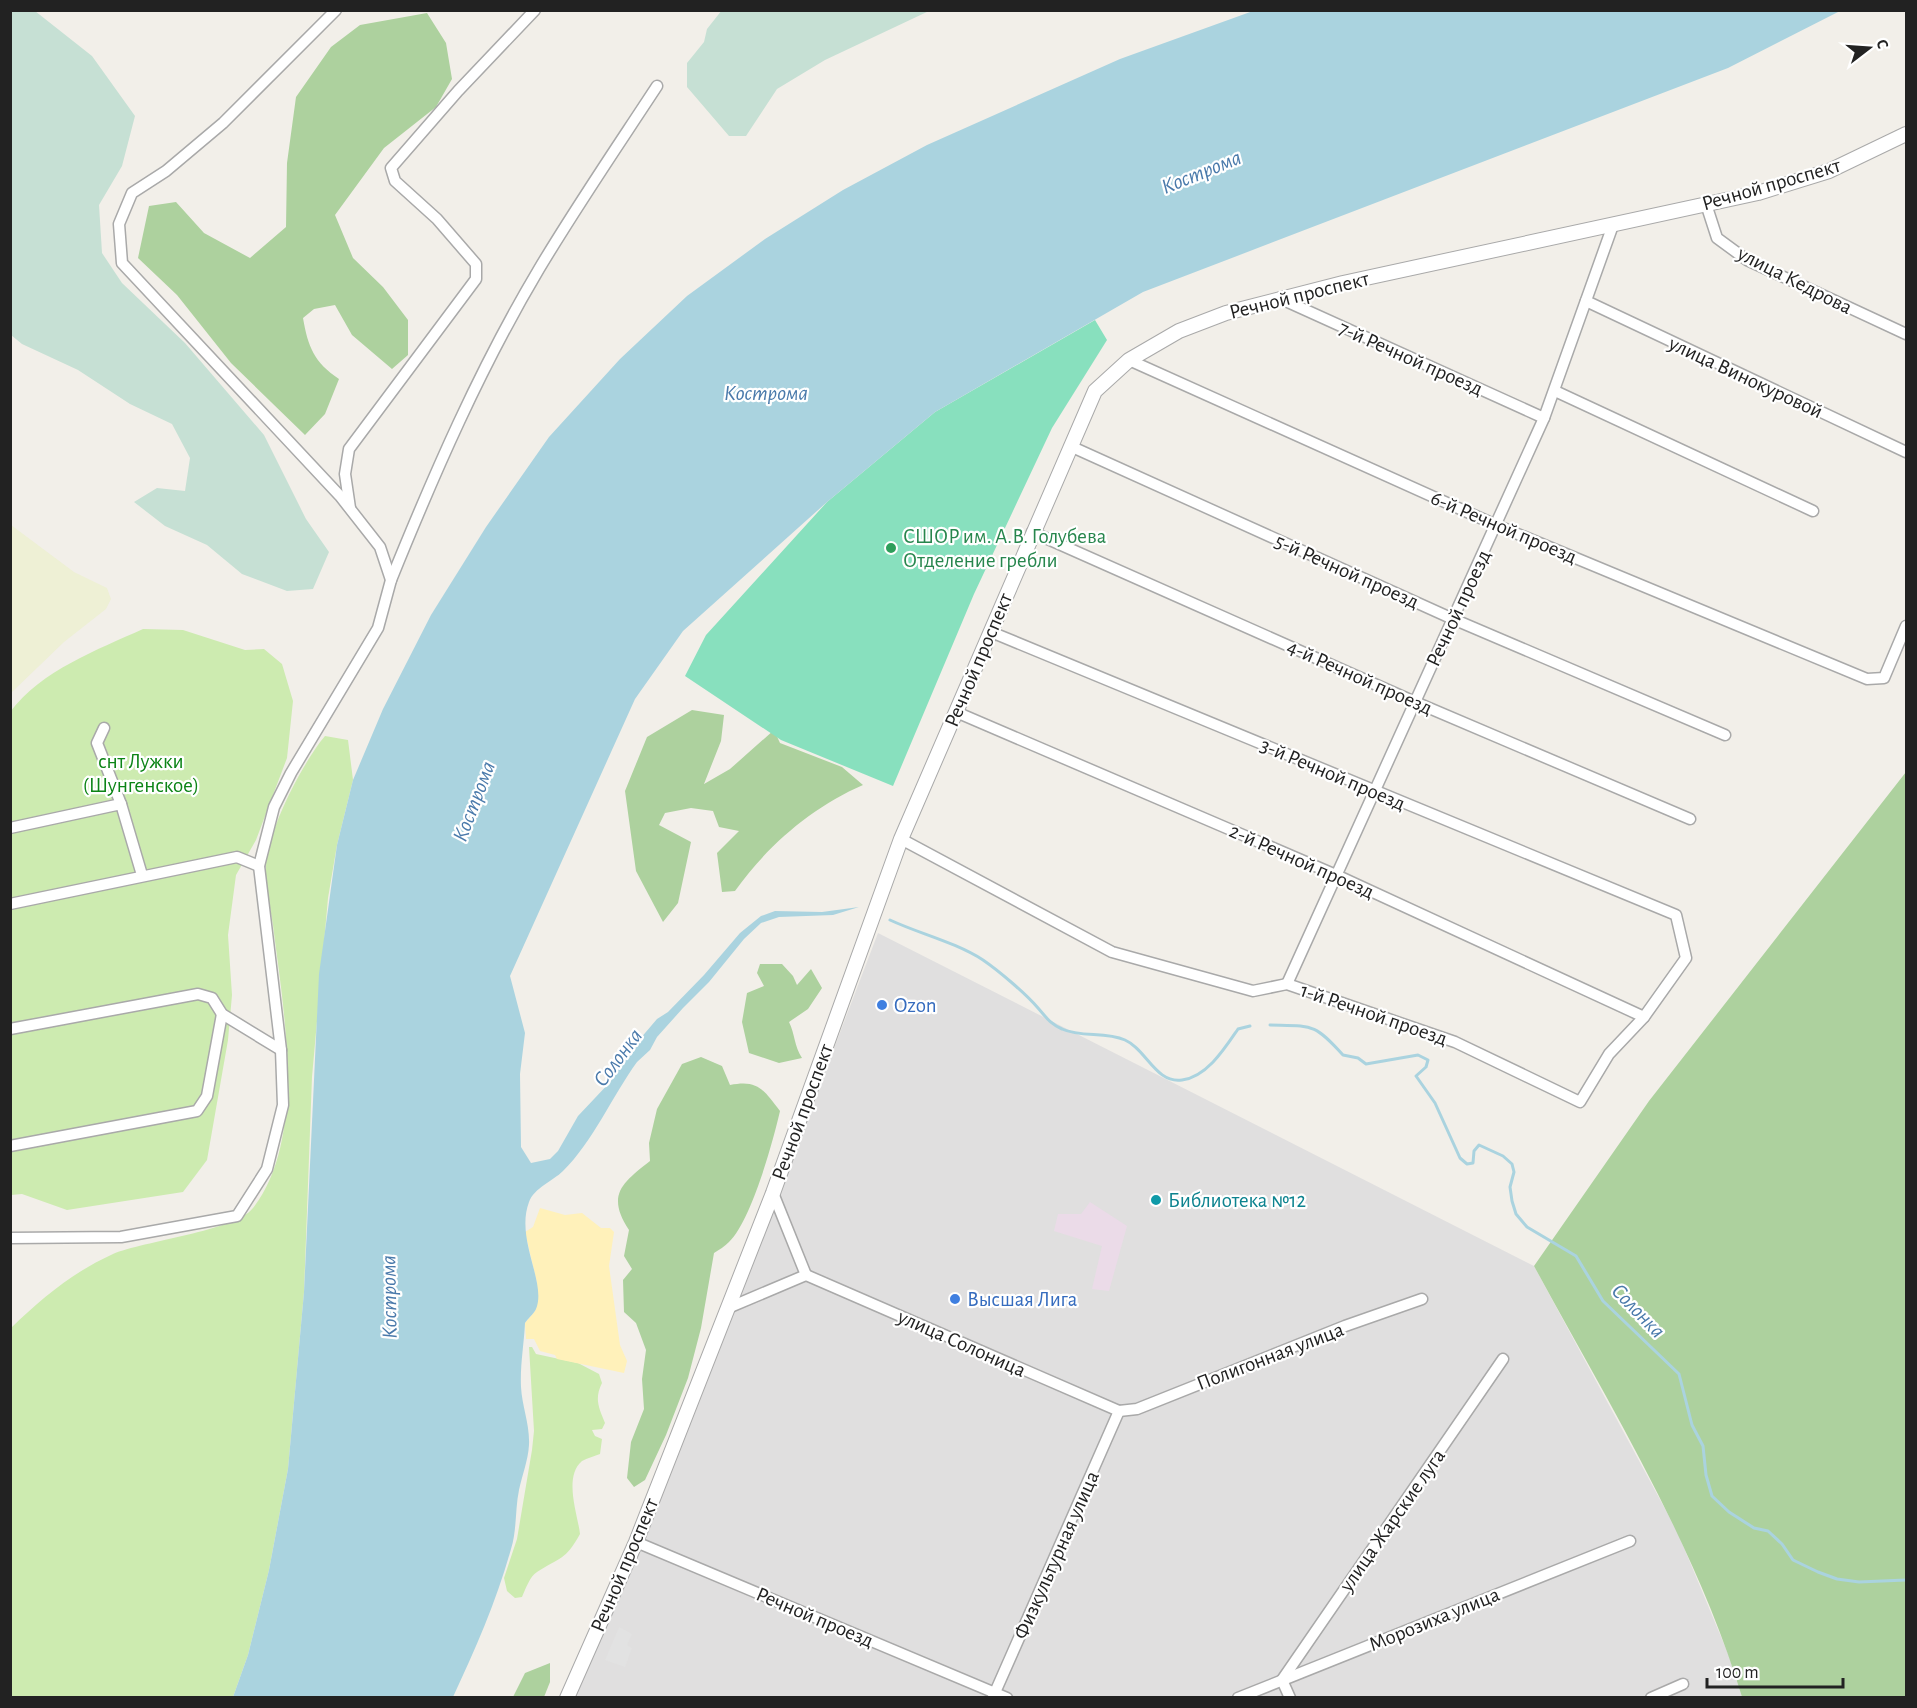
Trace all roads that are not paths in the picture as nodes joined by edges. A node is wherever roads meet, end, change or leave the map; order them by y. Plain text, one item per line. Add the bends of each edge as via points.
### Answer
1 (336, 10) edge
2 (535, 10) edge
3 (657, 86) dead end
4 (1906, 134) edge
5 (1706, 204) junction
6 (1613, 225) junction
7 (1279, 297) junction
8 (1586, 301) junction
9 (1906, 334) edge
10 (1129, 360) junction
11 (1555, 391) junction
12 (1544, 418) junction
13 (1070, 446) junction
14 (1906, 452) edge
15 (350, 509) junction
16 (1813, 511) dead end
17 (1496, 525) junction
18 (1032, 532) junction
19 (391, 580) junction
20 (1453, 619) junction
21 (1906, 626) edge
22 (991, 632) junction
23 (1415, 702) junction
24 (956, 712) junction
25 (104, 728) dead end
26 (1725, 735) dead end
27 (1375, 791) junction
28 (121, 804) junction
29 (1690, 819) dead end
30 (10, 828) edge
31 (901, 839) junction
32 (259, 866) junction
33 (1336, 875) junction
34 (142, 876) junction
35 (10, 904) edge
36 (1287, 984) junction
37 (222, 1014) junction
38 (1644, 1017) junction
39 (10, 1029) edge
40 (280, 1050) junction
41 (10, 1146) edge
42 (773, 1193) junction
43 (10, 1238) edge
44 (806, 1275) junction
45 (1422, 1299) dead end
46 (728, 1308) junction
47 (1503, 1359) dead end
48 (1119, 1412) junction
49 (1630, 1540) dead end
50 (636, 1542) junction
51 (1282, 1680) junction
52 (1683, 1684) dead end
53 (994, 1695) edge
54 (567, 1698) edge
55 (1007, 1698) edge
56 (1238, 1698) edge
57 (1290, 1698) edge
58 (1651, 1698) edge

1 - 15 street via 223,123 166,171 132,193 119,224 122,263
2 - 15 street via 391,168 395,182 464,247 476,264 476,279 349,449 345,474
3 - 19 street via 538,270 433,476
4 - 5 street, Речной проспект via 1829,171
5 - 6 street, Речной проспект
5 - 9 street, улица Кедрова via 1717,238 1747,260
6 - 7 street, Речной проспект
6 - 8 street, Речной проезд
7 - 10 street, Речной проспект via 1179,331
7 - 12 street, 7-й Речной проезд
8 - 11 street, Речной проезд
8 - 14 street, улица Винокуровой
10 - 13 street, Речной проспект via 1095,391
10 - 17 street, 6-й Речной проезд
11 - 12 street, Речной проезд
11 - 16 street
12 - 17 street, Речной проезд
13 - 18 street, Речной проспект
13 - 20 street, 5-й Речной проезд
15 - 19 street via 380,547
17 - 20 street, Речной проезд
17 - 21 street, 6-й Речной проезд via 1867,679 1884,678
18 - 22 street, Речной проспект
18 - 23 street, 4-й Речной проезд
19 - 32 street via 378,628 274,807
20 - 23 street, Речной проезд
20 - 26 street, 5-й Речной проезд
22 - 24 street, Речной проспект
22 - 27 street, 3-й Речной проезд
23 - 27 street, Речной проезд
23 - 29 street, 4-й Речной проезд
24 - 31 street, Речной проспект
24 - 33 street, 2-й Речной проезд
25 - 28 street via 97,742
27 - 33 street, Речной проезд
27 - 38 street, 3-й Речной проезд via 1676,915 1686,958
28 - 30 street
28 - 34 street
31 - 36 street, 1-й Речной проезд via 1112,952 1252,990
31 - 42 street, Речной проспект
32 - 34 street via 237,857
32 - 40 street
33 - 36 street, Речной проезд
33 - 38 street, 2-й Речной проезд
34 - 35 street
36 - 38 street, 1-й Речной проезд via 1455,1042 1580,1102 1609,1054
37 - 39 street via 212,998 198,994
37 - 40 street
37 - 41 street via 207,1095 197,1111
40 - 43 street via 283,1105 267,1169 237,1216 121,1237
42 - 44 street
42 - 46 street, Речной проспект
44 - 46 street
44 - 48 street, улица Солоница
45 - 48 street, Полигонная улица via 1137,1409
46 - 50 street, Речной проспект
47 - 51 street, улица Жарские луга
48 - 53 street, Физкультурная улица
49 - 51 street, Морозиха улица
50 - 53 street, Речной проезд
50 - 54 street, Речной проспект
51 - 56 street, Морозиха улица
51 - 57 street
52 - 58 street
53 - 55 street, Речной проезд

